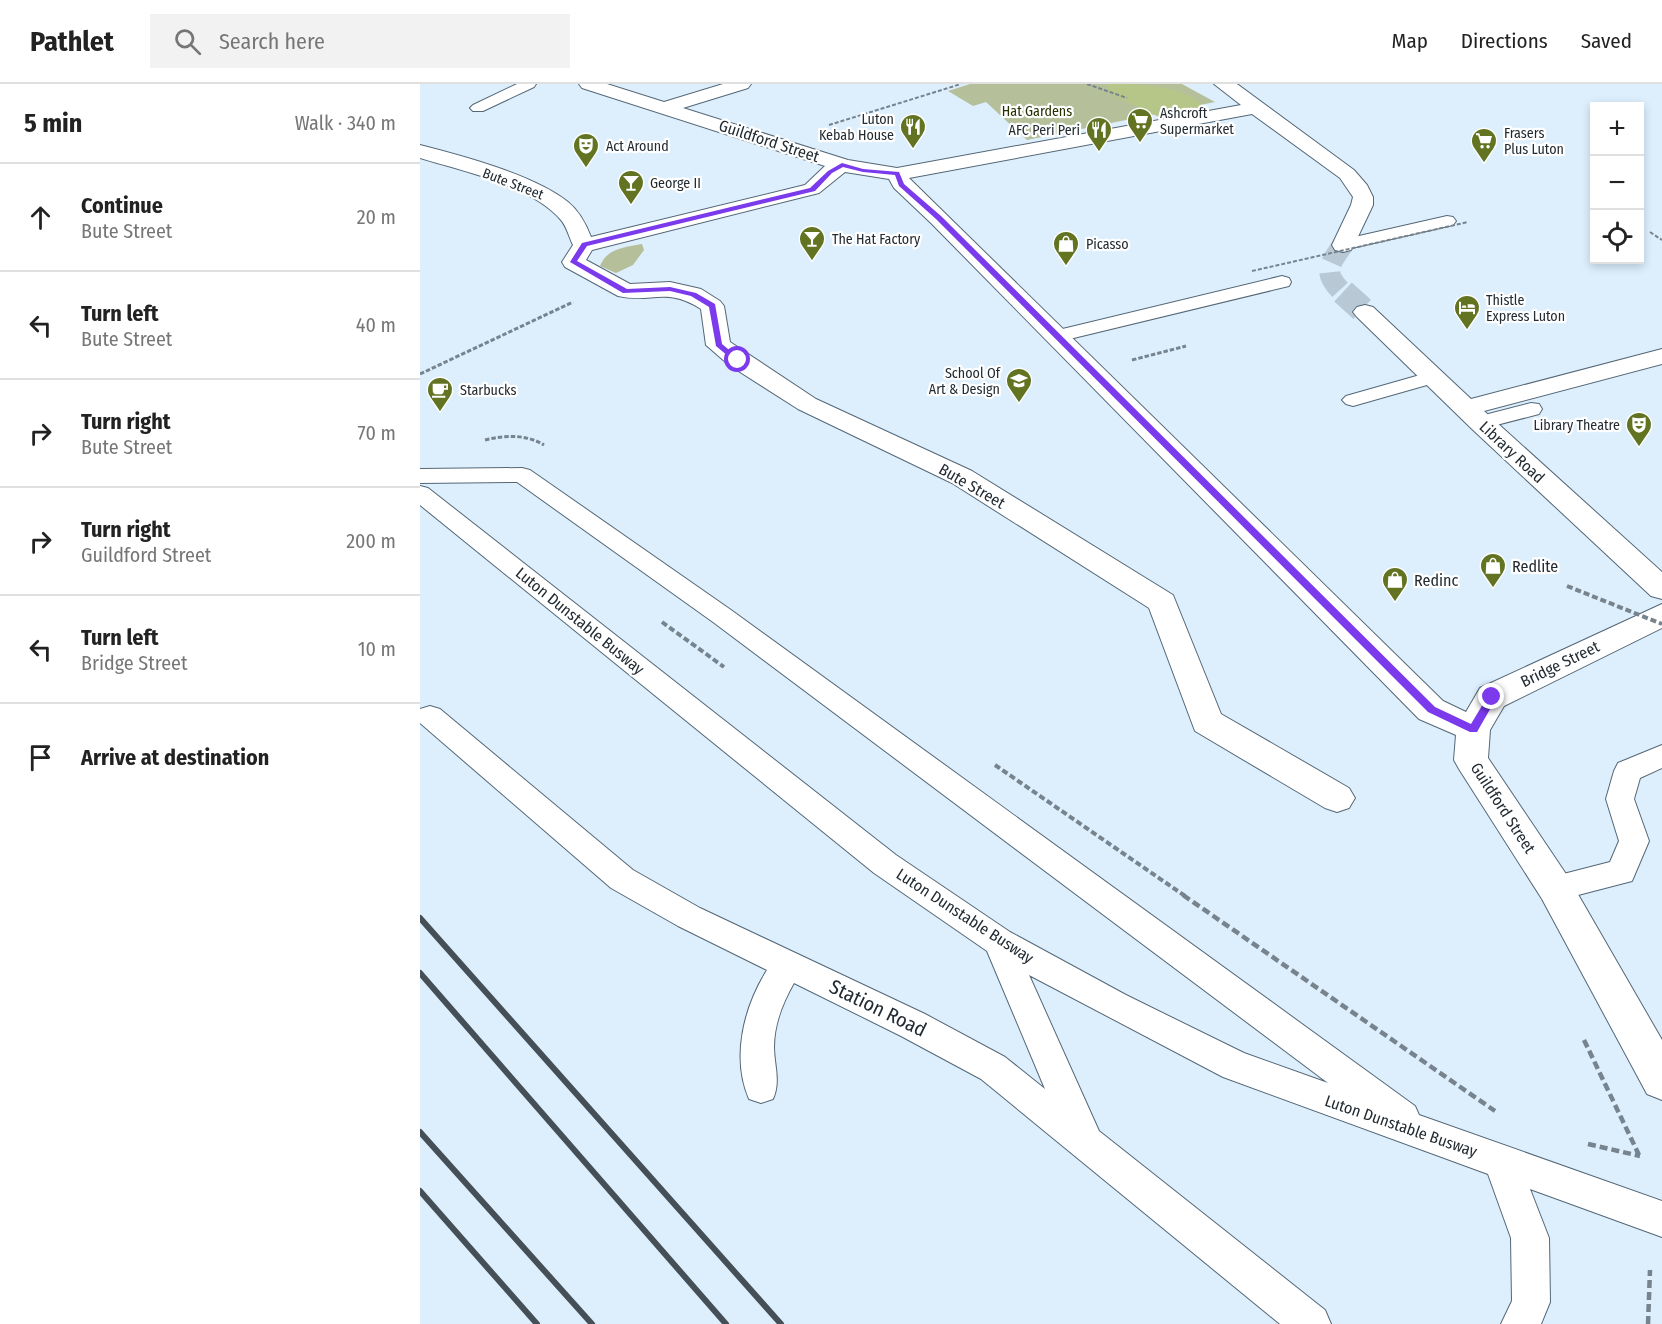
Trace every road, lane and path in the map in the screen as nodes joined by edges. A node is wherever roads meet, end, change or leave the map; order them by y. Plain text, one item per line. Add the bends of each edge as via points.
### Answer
1 (529, 84) edge
2 (588, 84) edge
3 (742, 84) edge
4 (961, 84) edge
5 (1087, 84) edge
6 (1223, 84) edge
7 (1131, 100) dead end
8 (667, 107) junction
9 (478, 108) dead end
10 (1255, 108) junction
11 (774, 143) junction
12 (420, 151) edge
13 (842, 165) junction
14 (897, 174) junction
15 (1447, 221) dead end
16 (1468, 222) dead end
17 (1650, 232) dead end
18 (1662, 240) edge
19 (584, 245) junction
20 (1343, 245) joint
21 (1252, 271) dead end
22 (1282, 282) dead end
23 (612, 284) junction
24 (1365, 312) tunnel mouth
25 (1051, 330) junction
26 (1186, 346) dead end
27 (1662, 356) edge
28 (1092, 370) junction
29 (420, 374) edge
30 (1440, 383) junction
31 (1359, 406) dead end
32 (1531, 409) dead end
33 (1473, 416) junction
34 (483, 440) dead end
35 (553, 452) dead end
36 (420, 476) edge
37 (420, 493) edge
38 (1567, 586) dead end
39 (1662, 589) edge
40 (1662, 615) edge
41 (1662, 624) edge
42 (693, 635) dead end
43 (677, 645) dead end
44 (430, 716) dead end
45 (1473, 729) junction
46 (1662, 756) edge
47 (988, 760) dead end
48 (1336, 798) dead end
49 (1555, 888) junction
50 (999, 942) junction
51 (788, 964) junction
52 (1662, 1080) edge
53 (761, 1087) dead end
54 (1501, 1115) dead end
55 (1426, 1135) junction
56 (1086, 1142) junction
57 (1584, 1143) dead end
58 (1640, 1156) dead end
59 (1501, 1161) junction
60 (1662, 1219) edge
61 (1650, 1270) dead end
62 (1311, 1324) edge
63 (1521, 1324) edge
64 (1648, 1324) edge

1 - 9 lane
2 - 8 street, Guildford Street
3 - 8 street
4 - 11 path
5 - 7 path
6 - 10 street
8 - 11 street, Guildford Street
10 - 14 street
10 - 20 street via 1347,174 1360,189 1362,205
11 - 13 street, Guildford Street
12 - 19 street, Bute Street via 551,199 572,218
13 - 14 street, Guildford Street
13 - 19 street via 812,189
14 - 25 street via 901,184
15 - 20 lane
16 - 21 path, bridge
17 - 18 path
19 - 23 street, Bute Street via 573,262
22 - 25 lane
23 - 29 path
23 - 48 street, Bute Street via 626,291 670,289 693,294 712,306 718,345 738,360 807,404 962,477 1162,602 1207,722
24 - 30 street, Library Road
25 - 28 street
26 - 28 path
27 - 33 street
28 - 45 street via 1431,710
30 - 31 lane
30 - 33 street, Library Road
32 - 33 lane
33 - 39 street, Library Road
34 - 35 path via 534,438
36 - 55 lane via 522,475 722,616
37 - 50 lane, Luton Dunstable Busway via 885,864
38 - 41 path, bridge
40 - 45 street, Bridge Street via 1492,697
42 - 43 path
44 - 51 lane, Station Road via 622,879 689,917
45 - 49 street, Guildford Street via 1471,760
46 - 49 lane via 1628,771 1620,799 1634,841 1621,872
47 - 54 path
49 - 52 street, Guildford Street
50 - 55 lane, Luton Dunstable Busway via 1235,1066
50 - 56 lane
51 - 53 lane via 767,999 757,1045
51 - 56 lane, Station Road via 993,1068
55 - 59 lane, Luton Dunstable Busway
56 - 62 lane, Station Road
57 - 58 path
59 - 60 lane, Luton Dunstable Busway
59 - 63 lane via 1530,1238 1531,1302
61 - 64 path

